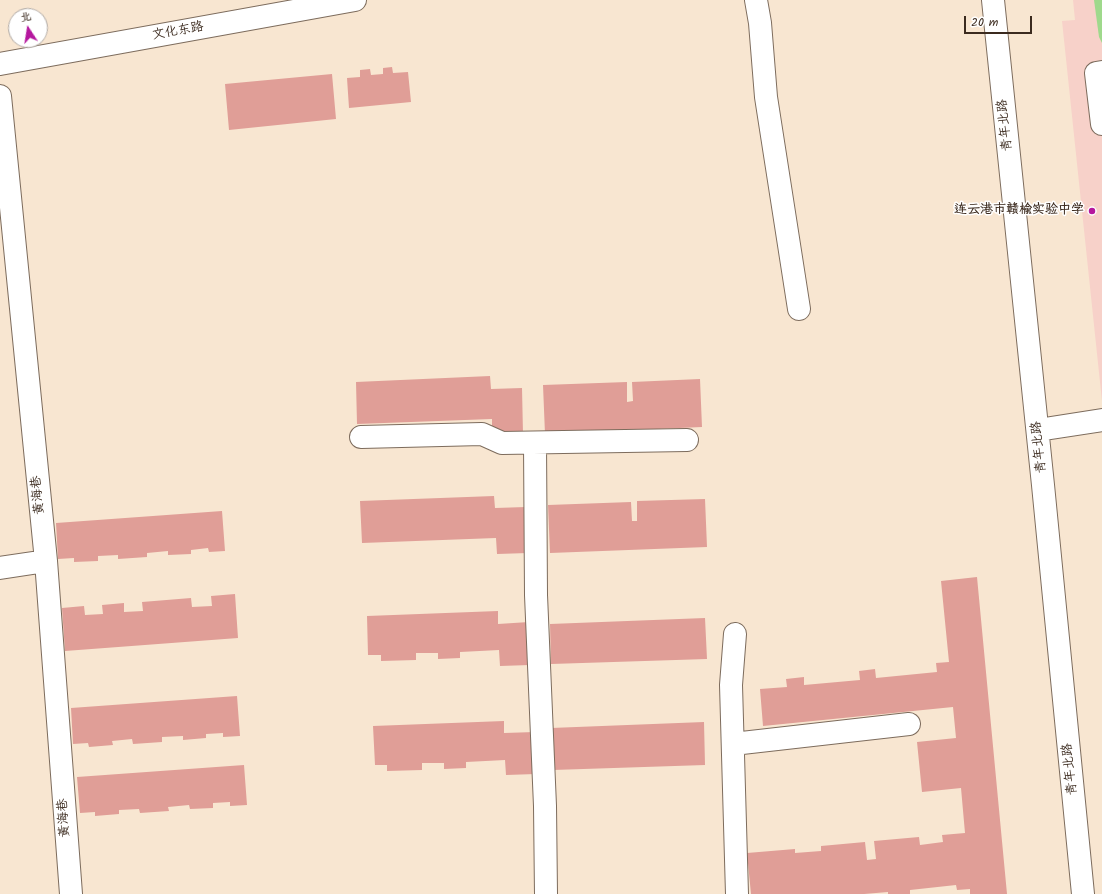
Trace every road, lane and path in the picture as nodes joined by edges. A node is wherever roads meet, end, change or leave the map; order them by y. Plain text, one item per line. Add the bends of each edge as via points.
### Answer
1 (355, 0) edge
2 (756, 0) edge
3 (993, 0) edge
4 (0, 64) edge
5 (1102, 72) edge
6 (0, 96) edge
7 (1102, 124) edge
8 (799, 309) dead end
9 (1102, 420) edge
10 (1038, 430) junction
11 (361, 437) dead end
12 (687, 440) dead end
13 (535, 443) junction
14 (46, 561) junction
15 (0, 568) edge
16 (736, 634) dead end
17 (909, 724) dead end
18 (733, 744) junction
19 (71, 894) edge
20 (546, 894) edge
21 (737, 894) edge
22 (1083, 894) edge

1 - 4 street, 文化东路
2 - 8 street via 766,97
3 - 10 street, 青年北路
5 - 7 street via 1096,73
6 - 14 street, 黄海巷
9 - 10 street
10 - 22 street, 青年北路
11 - 13 street via 482,434 502,443
12 - 13 street
13 - 20 street via 536,596
14 - 15 street
14 - 19 street, 黄海巷
16 - 18 street via 731,685
17 - 18 street
18 - 21 street

